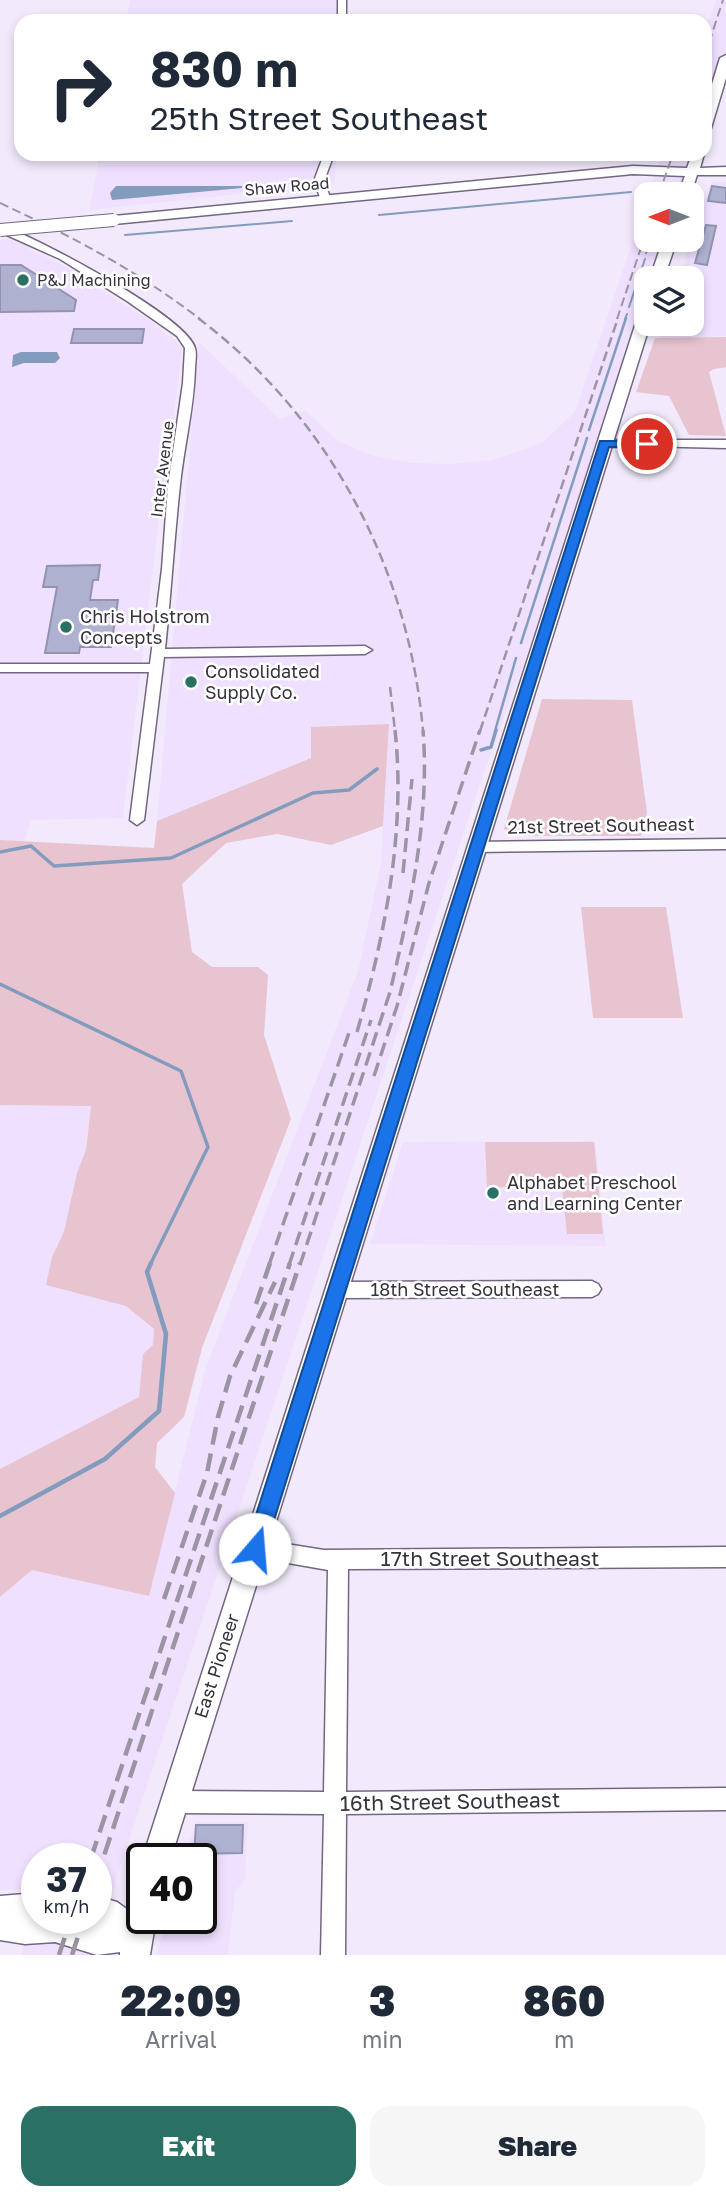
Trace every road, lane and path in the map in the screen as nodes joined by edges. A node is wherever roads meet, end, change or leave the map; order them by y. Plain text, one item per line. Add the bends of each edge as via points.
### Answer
1 (726, 58) edge
2 (712, 105) edge
3 (326, 161) edge
4 (696, 161) edge
5 (726, 171) edge
6 (692, 172) junction
7 (689, 182) edge
8 (326, 201) junction
9 (0, 229) edge
10 (639, 336) edge
11 (604, 443) junction
12 (726, 444) edge
13 (365, 650) dead end
14 (157, 653) junction
15 (0, 668) edge
16 (155, 668) junction
17 (137, 820) dead end
18 (726, 844) edge
19 (476, 847) junction
20 (592, 1289) dead end
21 (337, 1290) junction
22 (255, 1549) junction
23 (726, 1557) edge
24 (338, 1560) junction
25 (726, 1799) edge
26 (174, 1802) junction
27 (336, 1803) junction
28 (161, 1843) edge
29 (21, 1909) edge
30 (0, 1913) edge
31 (112, 1919) edge
32 (0, 1925) edge
33 (134, 1939) edge
34 (332, 1955) edge

1 - 2 street
3 - 8 street via 319,181
4 - 6 street
5 - 6 street, Shaw Road
6 - 7 street
6 - 8 street, Shaw Road via 577,177
8 - 9 street, Shaw Road, bridge
9 - 14 street, Inter Avenue via 64,257 181,334 190,348
10 - 11 street, East Pioneer
11 - 12 street
11 - 19 street, East Pioneer
13 - 14 street
14 - 16 street, Inter Avenue
15 - 16 street
16 - 17 street, Inter Avenue
18 - 19 street, 21st Street Southeast
19 - 21 street, East Pioneer
20 - 21 street, 18th Street Southeast
21 - 22 street, East Pioneer
22 - 24 street, 17th Street Southeast
22 - 26 street, East Pioneer
23 - 24 street, 17th Street Southeast
24 - 27 street
25 - 27 street, 16th Street Southeast
26 - 27 street, 16th Street Southeast
26 - 28 street, East Pioneer
27 - 34 street
29 - 30 street
31 - 33 street
32 - 33 street via 55,1927 98,1940

